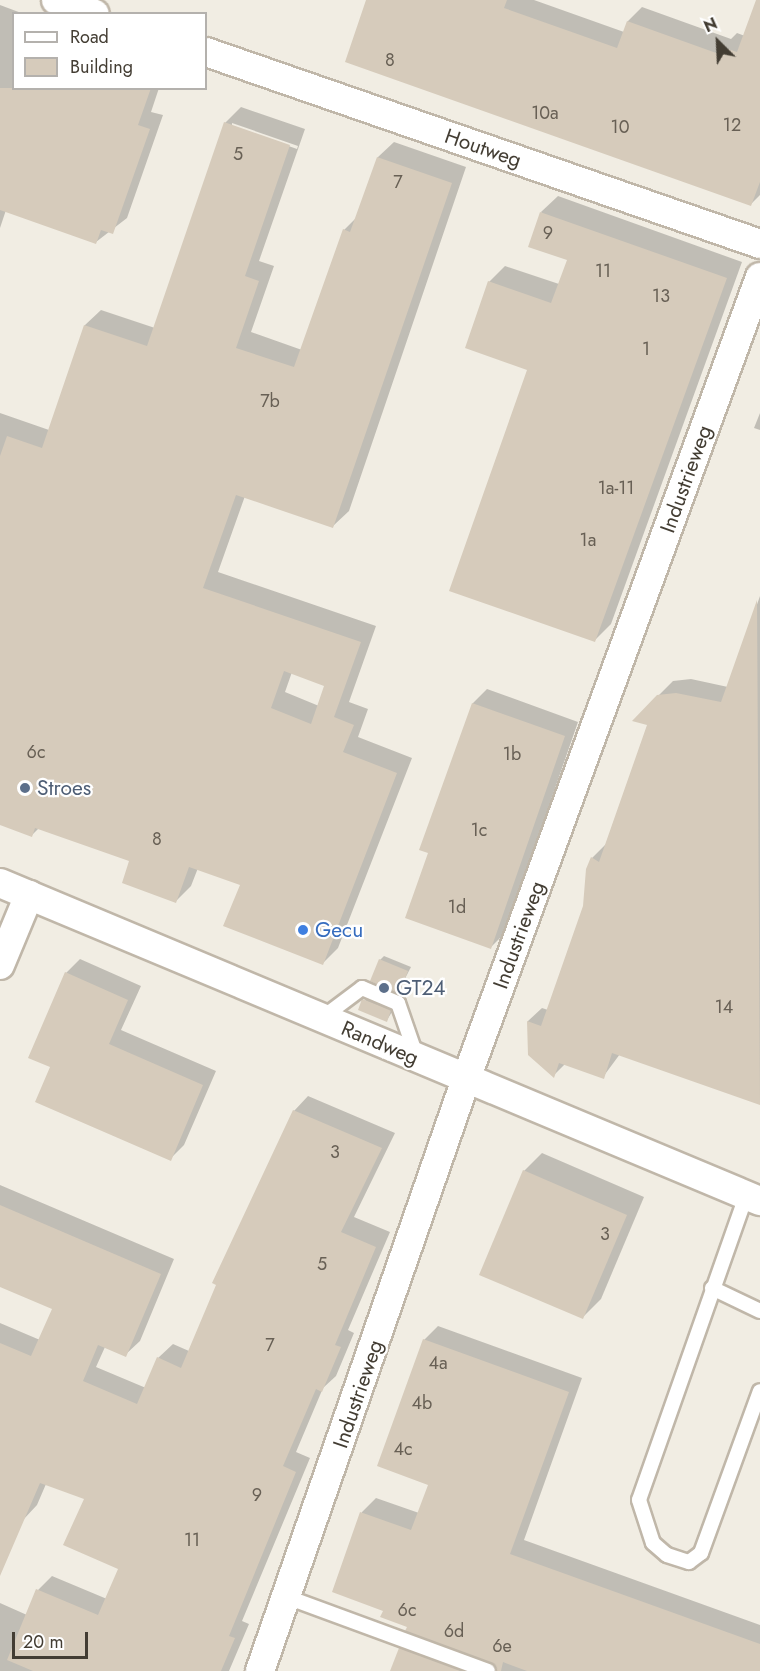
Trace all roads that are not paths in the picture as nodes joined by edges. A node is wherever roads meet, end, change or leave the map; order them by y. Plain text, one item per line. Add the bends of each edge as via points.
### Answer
1 (56, 0) edge
2 (89, 12) edge
3 (207, 52) edge
4 (760, 244) edge
5 (760, 277) edge
6 (0, 883) edge
7 (29, 896) junction
8 (0, 965) edge
9 (322, 1018) junction
10 (417, 1059) junction
11 (466, 1079) junction
12 (753, 1198) edge
13 (712, 1288) junction
14 (760, 1311) edge
15 (760, 1390) edge
16 (287, 1597) junction
17 (260, 1671) edge
18 (488, 1671) edge

1 - 2 street
3 - 4 street, Houtweg
5 - 11 street, Industrieweg
6 - 7 street, Randweg
7 - 8 street
7 - 9 street, Randweg
9 - 10 street, Randweg
9 - 10 lane via 362,987 398,1003
10 - 11 street, Randweg
11 - 12 street, Randweg
11 - 16 street, Industrieweg
12 - 13 lane
13 - 14 lane
13 - 15 lane via 639,1500 653,1543 667,1555 689,1562 701,1553
16 - 17 street, Industrieweg
16 - 18 lane

